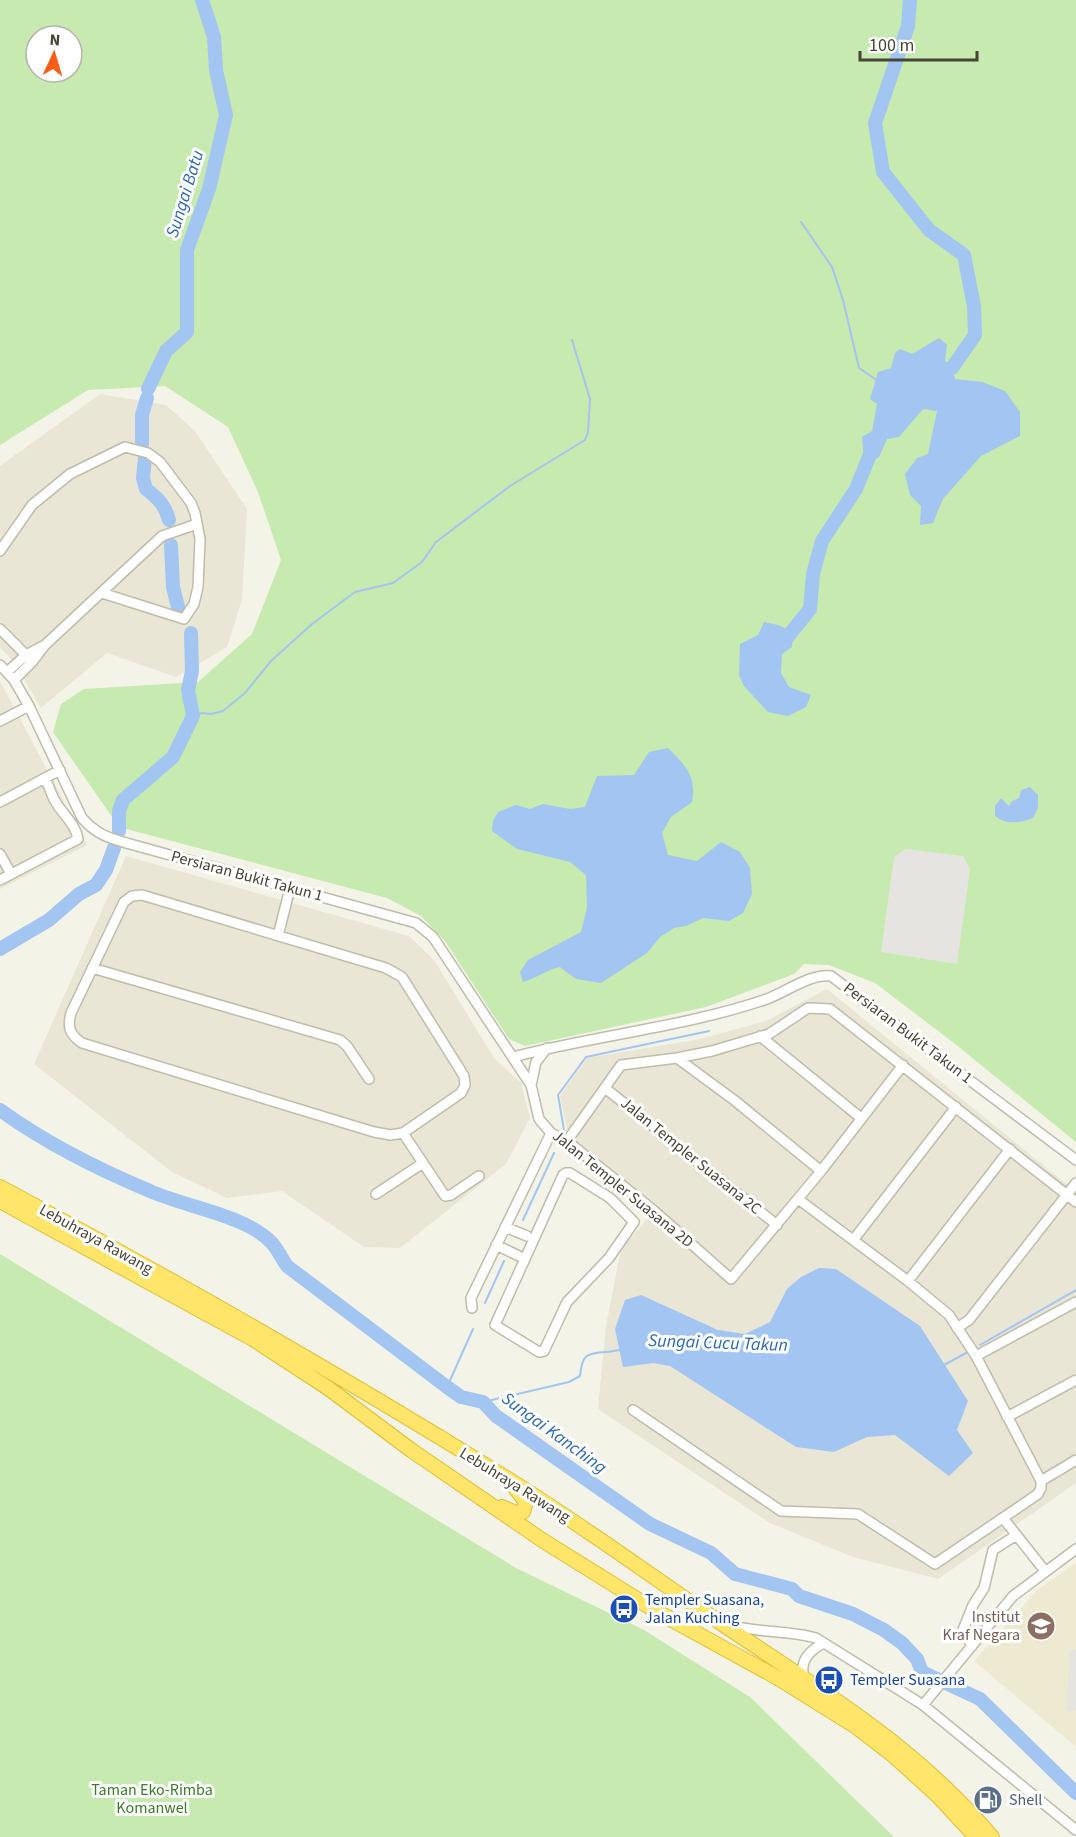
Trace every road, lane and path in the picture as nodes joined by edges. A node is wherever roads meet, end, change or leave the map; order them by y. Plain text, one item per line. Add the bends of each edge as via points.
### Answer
1 (197, 524) junction
2 (0, 551) edge
3 (102, 593) junction
4 (0, 629) edge
5 (29, 658) junction
6 (7, 672) edge
7 (29, 706) junction
8 (0, 721) edge
9 (60, 770) junction
10 (45, 778) junction
11 (0, 802) edge
12 (0, 854) edge
13 (11, 874) junction
14 (0, 880) edge
15 (290, 888) junction
16 (278, 936) junction
17 (92, 968) junction
18 (760, 1036) junction
19 (547, 1048) junction
20 (513, 1057) junction
21 (677, 1058) junction
22 (903, 1065) junction
23 (369, 1079) dead end
24 (531, 1085) junction
25 (606, 1088) junction
26 (956, 1107) junction
27 (861, 1119) junction
28 (403, 1133) junction
29 (551, 1133) junction
30 (567, 1141) junction
31 (1010, 1149) junction
32 (1076, 1160) edge
33 (423, 1163) junction
34 (821, 1171) junction
35 (478, 1176) dead end
36 (1076, 1183) edge
37 (0, 1187) edge
38 (376, 1194) dead end
39 (1068, 1194) junction
40 (798, 1199) junction
41 (0, 1201) edge
42 (1076, 1202) edge
43 (777, 1225) junction
44 (505, 1227) junction
45 (854, 1239) junction
46 (496, 1245) junction
47 (908, 1281) junction
48 (1076, 1302) edge
49 (472, 1308) dead end
50 (495, 1325) joint
51 (957, 1328) junction
52 (976, 1356) junction
53 (1076, 1380) edge
54 (633, 1410) dead end
55 (1007, 1417) junction
56 (1076, 1460) edge
57 (504, 1476) junction
58 (1041, 1481) junction
59 (479, 1498) junction
60 (1003, 1518) junction
61 (1016, 1536) junction
62 (1076, 1549) edge
63 (1045, 1571) junction
64 (722, 1623) junction
65 (824, 1643) junction
66 (972, 1646) junction
67 (804, 1677) junction
68 (923, 1705) junction
69 (1076, 1830) edge
70 (976, 1837) edge
71 (992, 1837) edge

1 - 2 street via 191,503 160,462 148,453 125,447 70,474 32,505
1 - 3 street via 162,536
1 - 3 street via 198,587 194,604 184,619
3 - 5 street
4 - 5 street
5 - 6 street
6 - 7 street, Persiaran Bukit Takun 1
7 - 8 street
7 - 9 street, Persiaran Bukit Takun 1
9 - 10 street
9 - 15 street, Persiaran Bukit Takun 1 via 82,818 93,830
10 - 11 street
10 - 13 street via 78,839
12 - 13 street
13 - 14 street
15 - 16 street
15 - 20 street, Persiaran Bukit Takun 1 via 416,923 433,936
16 - 17 street via 142,895 132,896 124,902
16 - 28 street via 386,968 402,977 464,1076 465,1085 461,1093
17 - 23 street via 340,1040
17 - 28 street via 69,1022 75,1038 82,1043 374,1132
18 - 21 street
18 - 22 street via 808,1008 830,1009
18 - 27 street
19 - 20 street, Persiaran Bukit Takun 1
19 - 24 street via 536,1062
19 - 32 street, Persiaran Bukit Takun 1 via 711,1016 769,998 819,975 831,976
20 - 24 street, Jalan Templer Suasana 2D
21 - 25 street via 621,1065
21 - 34 street
22 - 26 street
22 - 27 street
24 - 29 street, Jalan Templer Suasana 2D via 539,1119
25 - 30 street
25 - 43 street, Jalan Templer Suasana 2C
26 - 31 street
26 - 45 street
27 - 34 street
28 - 33 street
29 - 30 street, Jalan Templer Suasana 2D
29 - 44 street
30 - 43 street, Jalan Templer Suasana 2D via 731,1279
31 - 39 street
31 - 47 street
33 - 35 street via 445,1196
33 - 38 street
34 - 40 street
36 - 39 street
37 - 57 highway, Lebuhraya Rawang via 258,1329
39 - 42 street
39 - 51 street via 969,1320
40 - 43 street
40 - 45 street
41 - 59 highway, Lebuhraya Rawang via 271,1351
44 - 46 street
44 - 46 street via 524,1235 517,1254
45 - 47 street
46 - 49 street via 471,1298
47 - 51 street via 949,1315
48 - 52 street
50 - 50 street via 563,1175 570,1173 610,1198 633,1219 633,1226 609,1258 567,1302 544,1351 539,1352
51 - 52 street
52 - 55 street
53 - 55 street
54 - 60 street via 782,1511 858,1514 934,1564
55 - 58 street
56 - 58 street
57 - 59 highway via 526,1502 523,1512 518,1514
57 - 64 highway, Lebuhraya Rawang
58 - 60 street via 1038,1494
59 - 70 highway, Lebuhraya Rawang via 656,1611 778,1678 855,1726 938,1796
60 - 61 street
61 - 63 street
61 - 66 street via 993,1550 984,1588 963,1630
62 - 63 street
63 - 66 street via 1013,1596
64 - 65 street via 807,1635
64 - 67 highway, Lebuhraya Rawang
65 - 67 street via 806,1657
65 - 68 street
66 - 68 street
67 - 71 highway, Lebuhraya Rawang via 902,1748 947,1788
68 - 69 street

